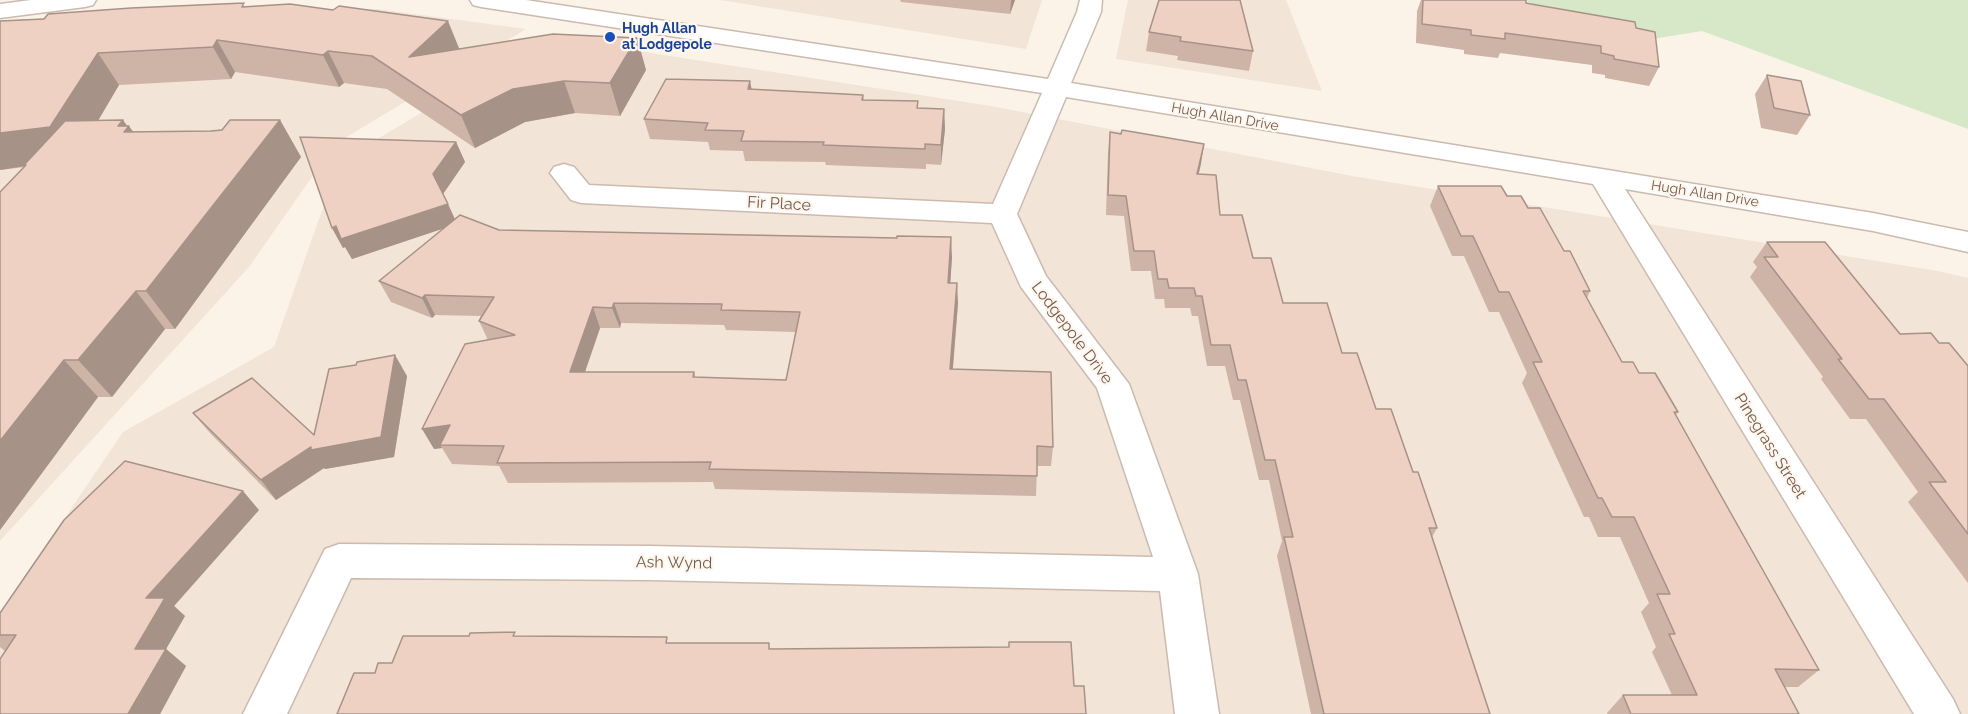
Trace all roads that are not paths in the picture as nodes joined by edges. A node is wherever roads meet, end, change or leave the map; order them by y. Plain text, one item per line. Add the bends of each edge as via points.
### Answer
1 (85, 0) edge
2 (481, 0) edge
3 (1091, 0) edge
4 (0, 11) edge
5 (1056, 88) junction
6 (564, 173) dead end
7 (1603, 177) junction
8 (1003, 214) junction
9 (1968, 242) edge
10 (1178, 574) junction
11 (264, 714) edge
12 (1197, 714) edge
13 (1938, 714) edge

1 - 4 street
2 - 5 street, Hugh Allan Drive
3 - 5 street
5 - 7 street, Hugh Allan Drive
5 - 8 street
6 - 8 street, Fir Place via 581,194
7 - 9 street, Hugh Allan Drive via 1873,222
7 - 13 street, Pinegrass Street
8 - 10 street, Lodgepole Drive via 1032,280 1112,384
10 - 11 street, Ash Wynd via 339,561
10 - 12 street, Lodgepole Drive

